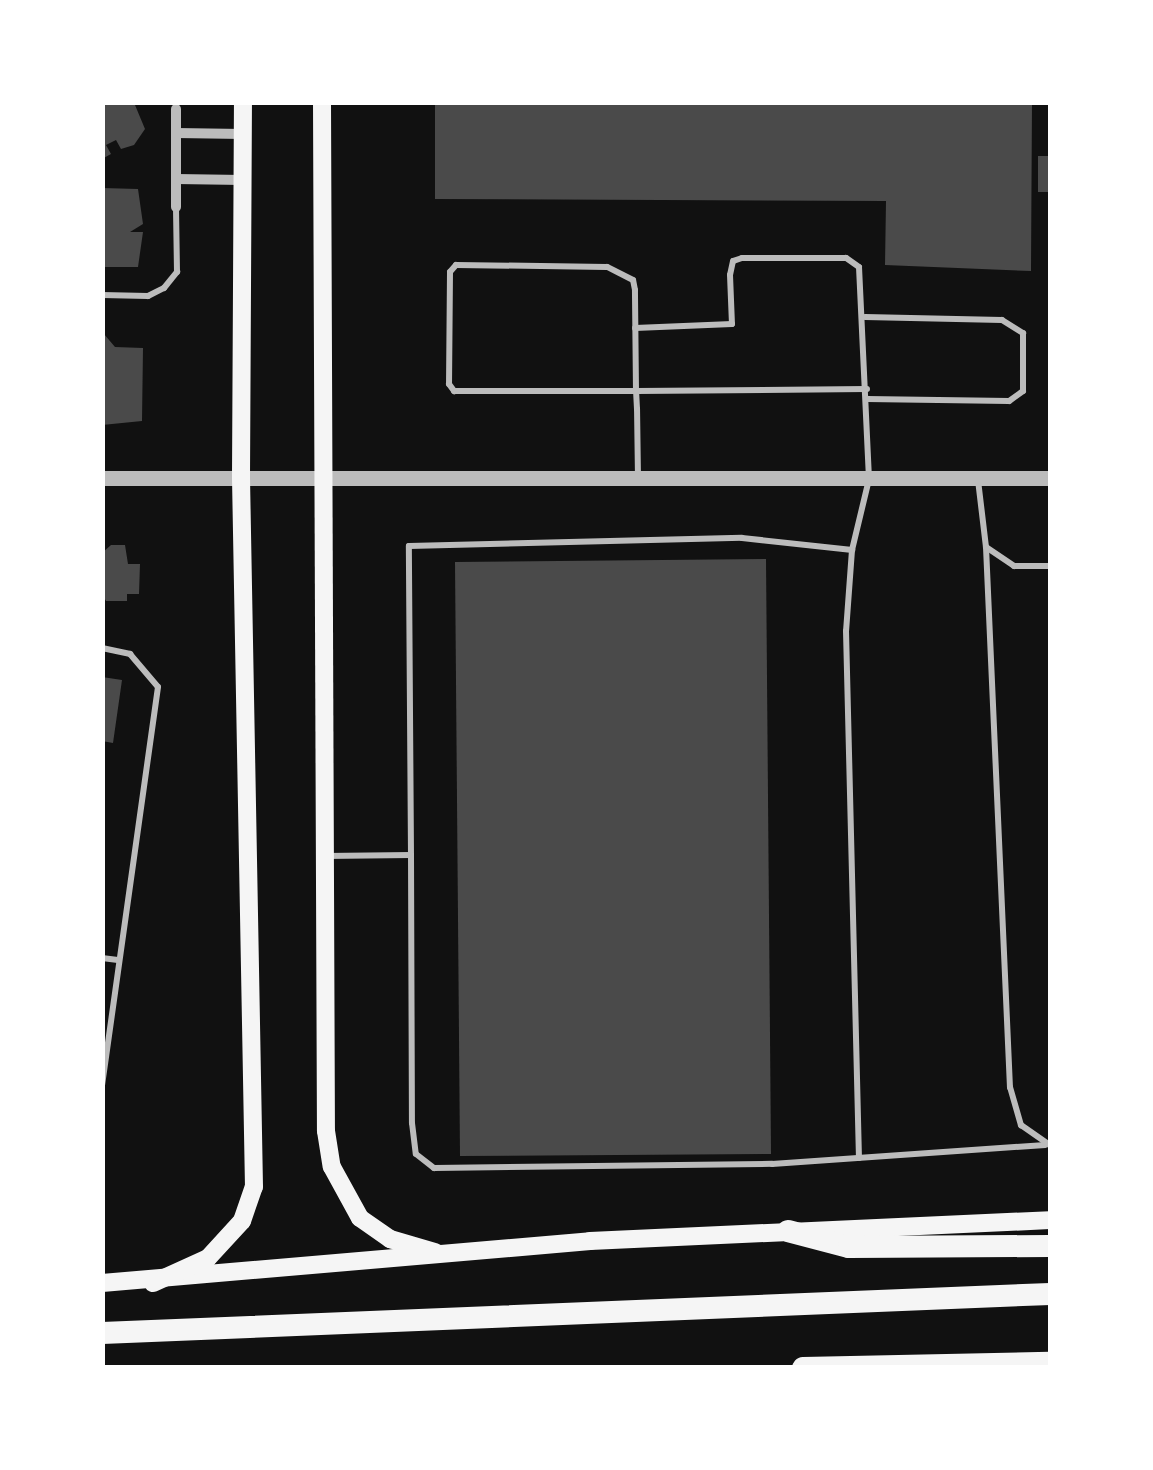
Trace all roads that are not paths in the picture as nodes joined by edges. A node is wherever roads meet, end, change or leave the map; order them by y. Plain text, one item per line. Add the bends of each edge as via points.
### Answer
1 (243, 102) edge
2 (322, 102) edge
3 (176, 106) edge
4 (176, 133) junction
5 (243, 134) junction
6 (176, 179) junction
7 (244, 180) junction
8 (176, 207) joint
9 (102, 295) edge
10 (865, 317) junction
11 (635, 328) junction
12 (867, 390) junction
13 (636, 391) junction
14 (867, 399) junction
15 (241, 477) junction
16 (102, 478) edge
17 (978, 478) junction
18 (1050, 478) edge
19 (320, 479) junction
20 (638, 479) junction
21 (869, 480) junction
22 (986, 548) junction
23 (852, 550) junction
24 (1050, 566) edge
25 (102, 648) edge
26 (411, 855) junction
27 (324, 856) junction
28 (102, 958) edge
29 (118, 960) junction
30 (102, 1086) edge
31 (1048, 1145) edge
32 (859, 1158) junction
33 (1050, 1220) edge
34 (788, 1232) junction
35 (1050, 1246) edge
36 (435, 1252) junction
37 (102, 1283) edge
38 (153, 1283) junction
39 (1050, 1294) edge
40 (102, 1334) edge
41 (1050, 1363) edge
42 (804, 1368) edge

1 - 5 main road
2 - 19 main road
3 - 4 street
4 - 5 street
4 - 6 street
5 - 7 main road
6 - 7 street
6 - 8 street
7 - 15 main road
8 - 9 lane via 177,272 164,288 148,296
10 - 11 lane via 859,266 846,258 742,258 730,275 732,324
10 - 12 lane
10 - 14 lane via 1002,320 1023,332 1023,391 1008,400
11 - 13 lane
11 - 13 lane via 633,280 607,267 456,265 450,272 454,391
12 - 13 lane
12 - 14 lane
13 - 20 lane
14 - 21 lane
15 - 16 street
15 - 19 street
15 - 38 main road via 254,1187 242,1220 208,1258
17 - 18 street
17 - 21 street
17 - 22 lane
19 - 20 street
19 - 27 main road
20 - 21 street
21 - 23 lane
22 - 24 lane via 1014,566
22 - 31 lane via 1010,1087 1021,1125
23 - 26 lane via 742,538 409,546
23 - 32 lane via 846,631
25 - 29 lane via 130,654 158,687
26 - 27 lane
26 - 32 lane via 412,1123 416,1154 434,1168
27 - 36 main road via 332,1167 360,1218 390,1238
28 - 29 lane
29 - 30 lane
31 - 32 lane
33 - 34 main road
34 - 35 highway via 849,1247
34 - 36 main road
36 - 38 main road
37 - 38 main road
39 - 40 highway
41 - 42 highway

